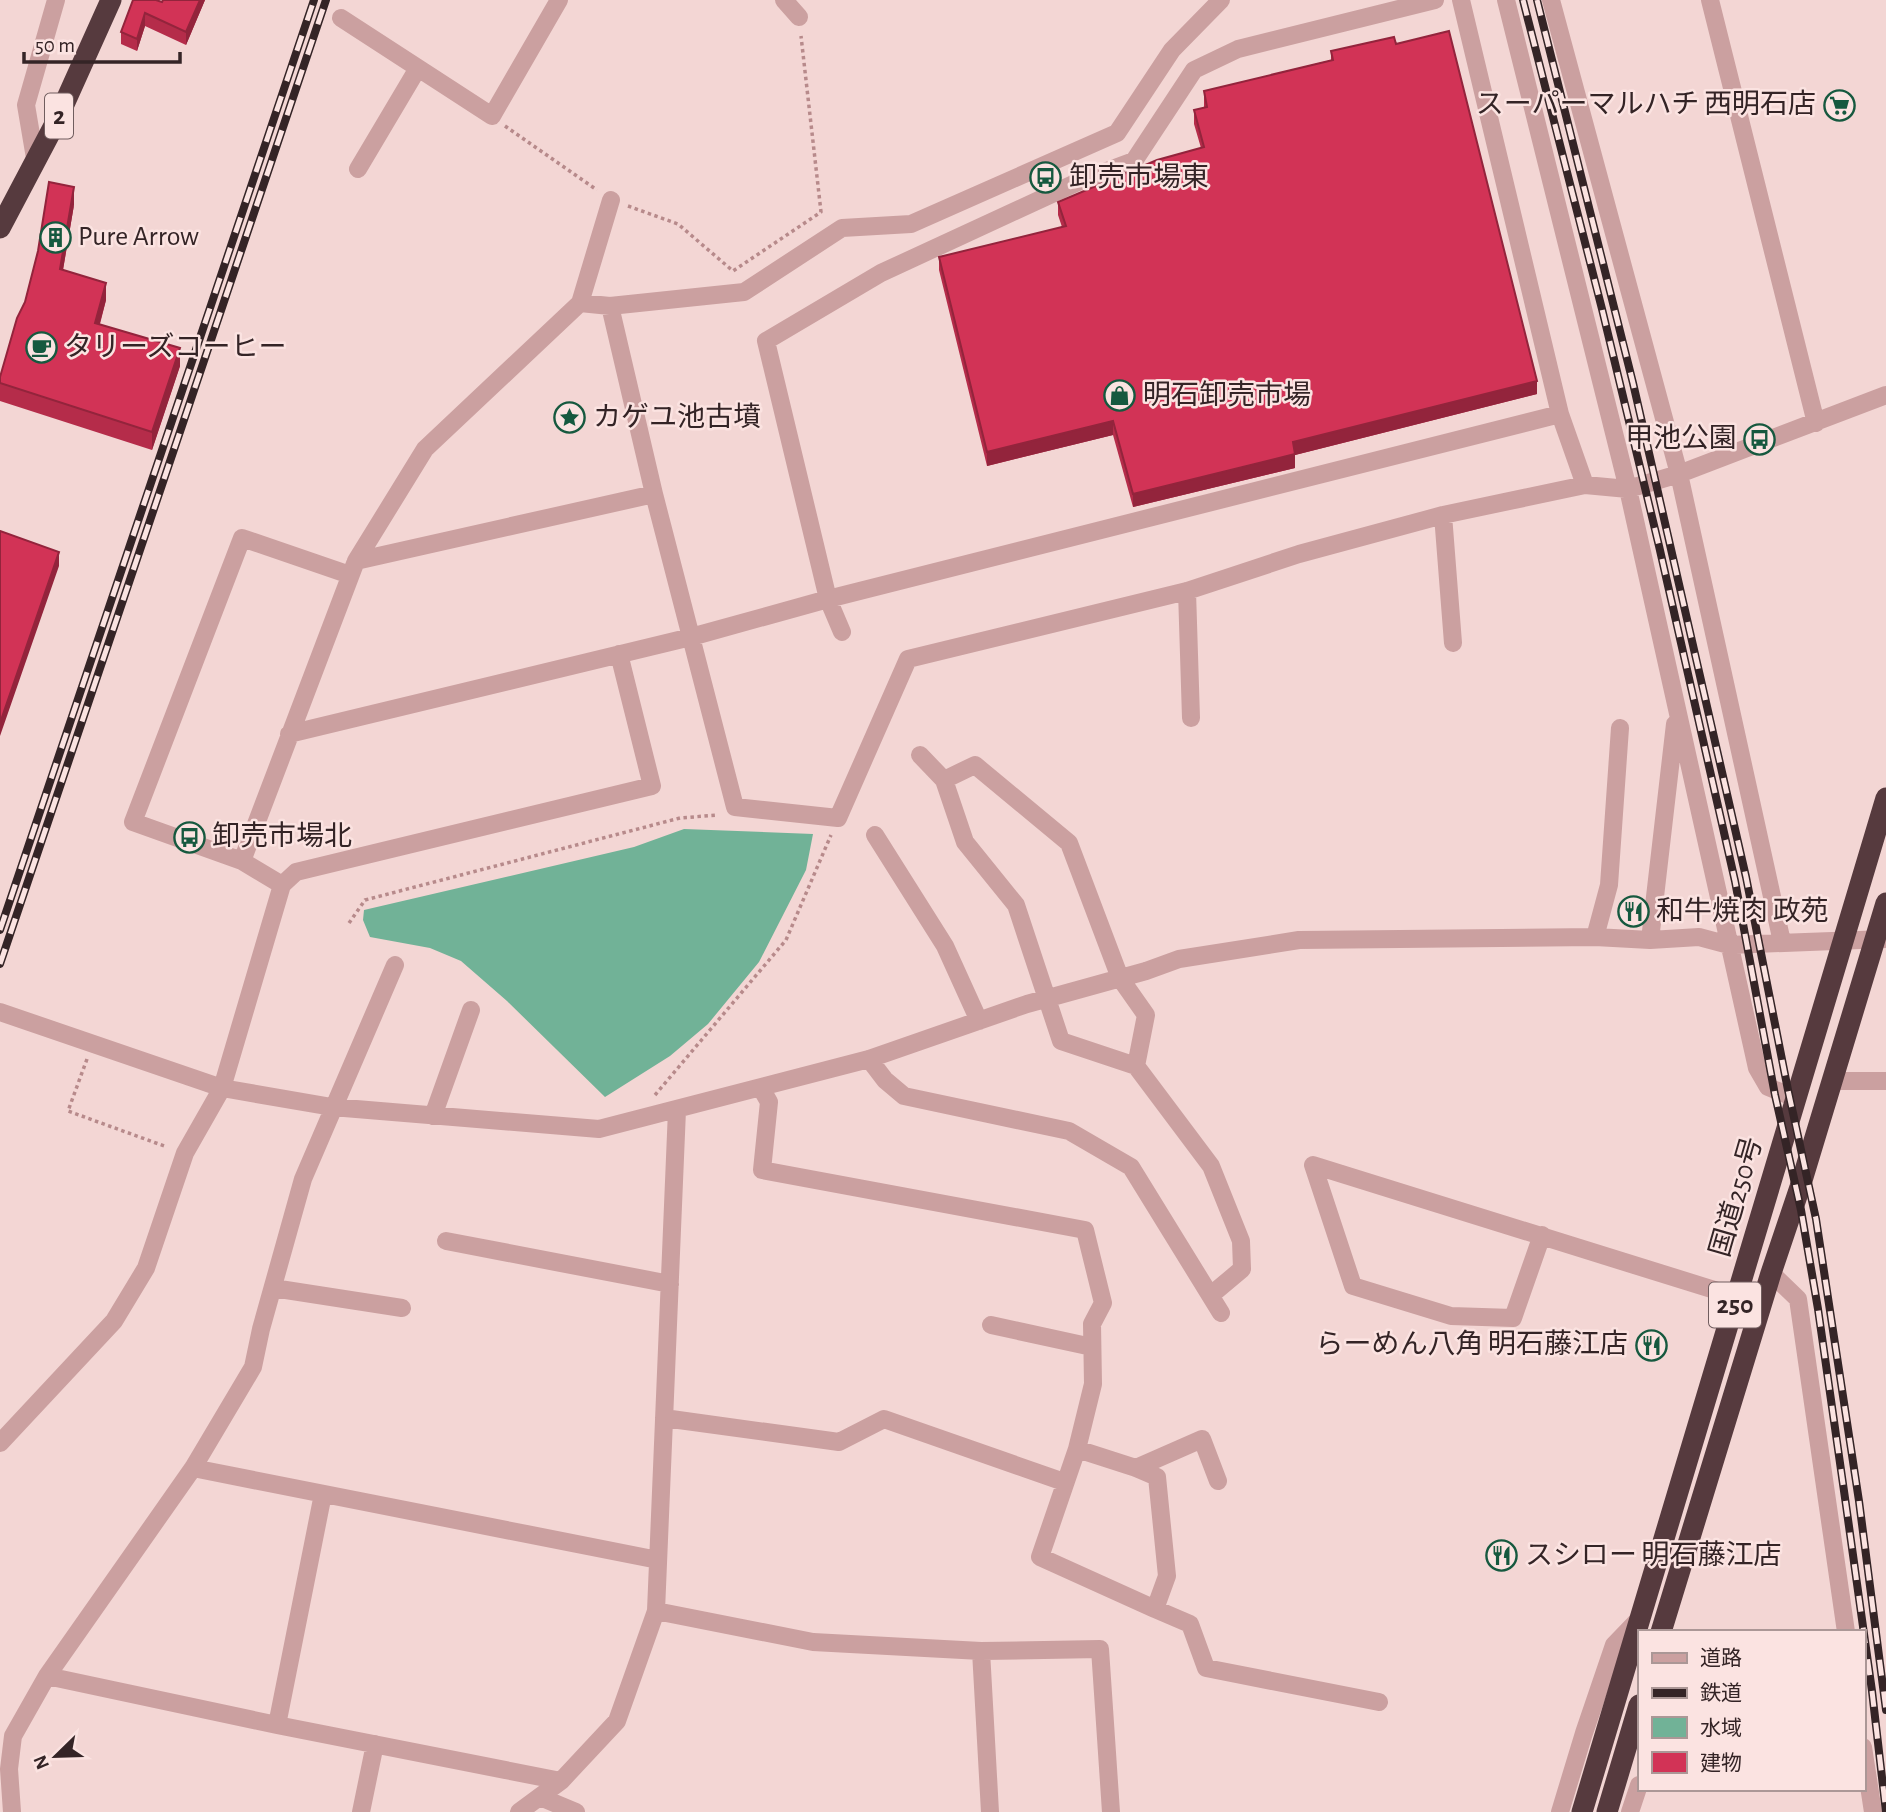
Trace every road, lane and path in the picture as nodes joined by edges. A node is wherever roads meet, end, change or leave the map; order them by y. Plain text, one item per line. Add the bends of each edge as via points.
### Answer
1 (56, 0) edge
2 (111, 0) edge
3 (559, 0) edge
4 (784, 0) edge
5 (1221, 0) edge
6 (1435, 0) edge
7 (1461, 0) edge
8 (1506, 0) edge
9 (1551, 0) edge
10 (1710, 0) edge
11 (799, 17) joint
12 (341, 18) dead end
13 (418, 68) junction
14 (492, 116) junction
15 (35, 158) junction
16 (358, 169) dead end
17 (611, 200) junction
18 (0, 228) edge
19 (580, 303) junction
20 (610, 306) junction
21 (1886, 395) edge
22 (1560, 414) junction
23 (1816, 423) junction
24 (1679, 474) junction
25 (1585, 485) junction
26 (1628, 489) junction
27 (654, 495) junction
28 (1443, 515) junction
29 (353, 568) junction
30 (1187, 591) junction
31 (828, 599) junction
32 (842, 632) dead end
33 (691, 637) junction
34 (1452, 643) dead end
35 (619, 654) junction
36 (1676, 708) junction
37 (1191, 718) dead end
38 (1620, 728) dead end
39 (289, 734) junction
40 (920, 755) dead end
41 (944, 780) junction
42 (1886, 798) edge
43 (736, 807) junction
44 (838, 818) junction
45 (875, 835) dead end
46 (243, 861) junction
47 (282, 885) junction
48 (1886, 903) edge
49 (349, 923) dead end
50 (1595, 937) junction
51 (1881, 939) edge
52 (1650, 940) junction
53 (1843, 940) junction
54 (1782, 942) junction
55 (1729, 945) junction
56 (395, 965) dead end
57 (1120, 978) junction
58 (1046, 999) junction
59 (471, 1010) dead end
60 (0, 1012) edge
61 (979, 1021) junction
62 (92, 1044) junction
63 (869, 1059) junction
64 (1136, 1066) junction
65 (1833, 1081) junction
66 (1886, 1081) edge
67 (222, 1088) junction
68 (761, 1088) junction
69 (1795, 1097) junction
70 (332, 1107) junction
71 (677, 1110) junction
72 (433, 1116) junction
73 (647, 1117) junction
74 (186, 1153) junction
75 (1542, 1235) junction
76 (446, 1241) dead end
77 (1771, 1273) junction
78 (670, 1284) junction
79 (273, 1288) junction
80 (1211, 1295) junction
81 (1737, 1297) junction
82 (402, 1308) dead end
83 (1221, 1313) dead end
84 (990, 1325) dead end
85 (1092, 1347) junction
86 (663, 1418) junction
87 (0, 1443) edge
88 (1077, 1448) junction
89 (193, 1468) junction
90 (1136, 1468) junction
91 (1218, 1481) dead end
92 (1064, 1482) junction
93 (323, 1494) junction
94 (658, 1560) junction
95 (1679, 1573) junction
96 (1155, 1609) junction
97 (656, 1611) junction
98 (1642, 1616) junction
99 (1662, 1630) edge
100 (1672, 1630) edge
101 (1846, 1630) edge
102 (981, 1651) junction
103 (47, 1676) junction
104 (1379, 1702) dead end
105 (1638, 1708) edge
106 (277, 1725) junction
107 (375, 1744) junction
108 (1865, 1760) edge
109 (561, 1781) junction
110 (1638, 1788) edge
111 (540, 1797) junction
112 (12, 1812) edge
113 (361, 1812) edge
114 (519, 1812) edge
115 (576, 1812) edge
116 (990, 1812) edge
117 (1111, 1812) edge
118 (1560, 1812) edge
119 (1582, 1812) edge
120 (1607, 1812) edge
121 (1630, 1812) edge
122 (1873, 1812) edge

1 - 15 street via 26,105
2 - 15 highway, 2
3 - 14 street
4 - 11 street
5 - 20 street via 1172,51 1117,132 911,224 842,228 744,292
6 - 31 street via 1238,49 1194,70 1134,161 1080,181 881,273 766,341
7 - 22 street
8 - 26 street
9 - 24 street
10 - 23 street
11 - 17 path via 821,212 733,271 678,224
12 - 13 street
13 - 14 street
13 - 16 street
14 - 17 path
15 - 18 highway, 2
17 - 19 street
19 - 20 street
19 - 29 street via 425,449
20 - 27 street
21 - 23 street
22 - 25 street
22 - 31 street
23 - 24 street
24 - 26 street
24 - 54 street
25 - 26 street
25 - 28 street
26 - 36 street
27 - 29 street
27 - 33 street
28 - 30 street via 1299,554
28 - 34 street
29 - 39 street
29 - 46 street via 242,538 133,822
30 - 37 street
30 - 44 street via 908,659
31 - 32 street
31 - 33 street
33 - 35 street
33 - 43 street
35 - 39 street
35 - 47 street via 652,786 296,872
36 - 52 street
36 - 55 street
38 - 50 street via 1609,885
39 - 46 street
40 - 41 street
41 - 57 street via 975,765 1069,843
41 - 58 street via 965,842 1016,905
42 - 53 highway, 国道250号 / 250
43 - 44 street
43 - 49 path via 721,815 680,818 365,900
44 - 73 path via 786,940 656,1092
45 - 61 street via 945,946
46 - 47 street
47 - 67 street
48 - 51 highway, 国道250号 / 250
50 - 52 street
50 - 57 street via 1299,940 1180,959
51 - 53 street
51 - 65 highway, 国道250号 / 250
52 - 55 street via 1699,937
53 - 54 street
53 - 69 highway, 国道250号 / 250
54 - 55 street
55 - 69 street via 1756,1068 1768,1087
56 - 70 street
57 - 58 street
57 - 64 street via 1146,1015
58 - 61 street
58 - 64 street via 1061,1041
59 - 72 street
60 - 62 street
61 - 63 street
62 - 67 street
62 - 74 path via 68,1111
63 - 68 street
63 - 80 street via 904,1096 1069,1131 1131,1167
64 - 80 street via 1212,1166 1241,1241 1242,1269
65 - 66 street
65 - 77 highway, 国道250号 / 250
67 - 70 street
67 - 74 street
68 - 71 street
68 - 85 street via 769,1102 762,1170 1085,1230 1103,1303 1092,1324
69 - 81 highway, 国道250号 / 250
70 - 72 street
70 - 79 street via 303,1179
71 - 73 street
71 - 78 street
72 - 73 street via 599,1129
74 - 87 street via 146,1268 114,1321
75 - 75 street via 1491,1220 1313,1165 1353,1286 1451,1316 1513,1318
75 - 81 street
76 - 78 street
77 - 95 highway, 国道250号 / 250
77 - 101 street via 1798,1299
78 - 86 street
79 - 82 street
79 - 89 street via 253,1367
80 - 83 street
81 - 98 highway, 国道250号 / 250
84 - 85 street
85 - 88 street via 1093,1384
86 - 92 street via 839,1442 884,1419
86 - 94 street
88 - 90 street
88 - 92 street
89 - 93 street
89 - 103 street
90 - 91 street via 1202,1439
90 - 96 street via 1157,1478 1167,1576
92 - 96 street via 1040,1557
93 - 94 street
93 - 106 street
94 - 97 street
95 - 99 highway, 国道250号 / 250
95 - 100 street
96 - 104 street via 1190,1624 1206,1668
97 - 102 street via 813,1642
97 - 109 street via 617,1721
98 - 118 street via 1614,1645
98 - 119 highway, 国道250号 / 250
102 - 116 street
102 - 117 street via 1100,1649
103 - 106 street
103 - 112 street via 13,1736 9,1769
105 - 120 highway
106 - 107 street
107 - 109 street
107 - 113 street
108 - 122 street
109 - 111 street
110 - 121 street
111 - 114 street
111 - 115 street

